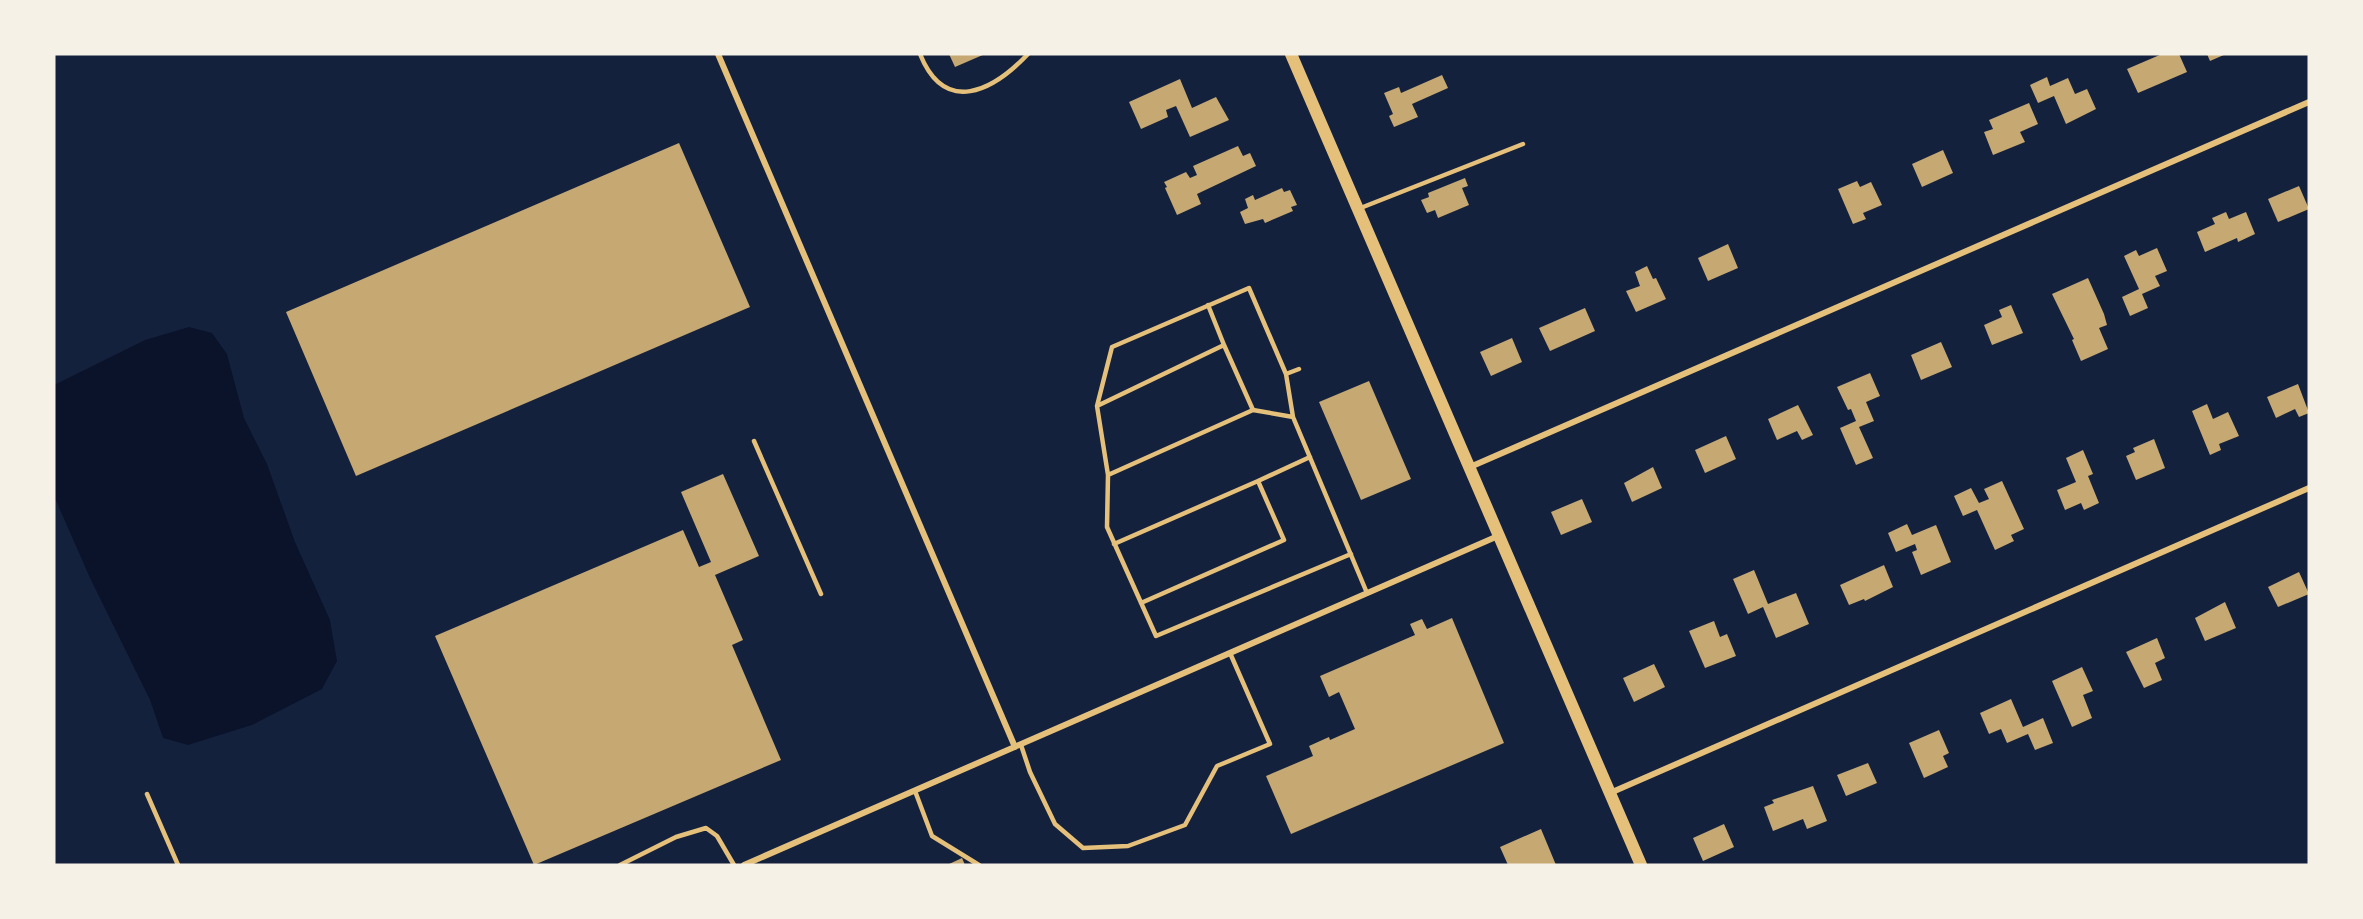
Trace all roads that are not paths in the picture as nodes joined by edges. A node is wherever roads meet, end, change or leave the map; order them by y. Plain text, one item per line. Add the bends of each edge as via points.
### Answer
1 (718, 54) edge
2 (920, 54) edge
3 (1028, 54) edge
4 (1291, 54) edge
5 (2309, 102) edge
6 (1523, 144) dead end
7 (1358, 209) junction
8 (1208, 305) junction
9 (1224, 345) junction
10 (1299, 369) dead end
11 (1286, 374) junction
12 (1097, 406) junction
13 (1253, 410) junction
14 (1293, 417) junction
15 (754, 441) dead end
16 (1310, 458) junction
17 (1469, 467) junction
18 (1108, 475) junction
19 (1258, 481) junction
20 (2309, 488) edge
21 (1498, 536) junction
22 (1114, 543) junction
23 (1351, 554) junction
24 (1367, 593) junction
25 (821, 594) dead end
26 (1141, 603) junction
27 (1230, 653) junction
28 (1018, 746) junction
29 (915, 791) junction
30 (1610, 793) junction
31 (147, 794) dead end
32 (178, 865) edge
33 (620, 865) edge
34 (734, 865) edge
35 (744, 865) edge
36 (979, 865) edge
37 (1641, 865) edge

1 - 28 street
2 - 3 lane via 934,80 951,91 972,91 1010,73
4 - 7 main road
5 - 17 street
6 - 7 lane
7 - 17 main road
8 - 9 lane
8 - 11 lane via 1249,288
8 - 12 lane via 1112,346
9 - 12 lane
9 - 13 lane
10 - 11 lane
11 - 14 lane
12 - 18 lane
13 - 14 lane
13 - 18 lane
14 - 16 lane
15 - 25 lane
16 - 19 lane
16 - 23 lane
17 - 21 main road
18 - 22 lane via 1107,527
19 - 22 lane
19 - 26 lane via 1284,540
20 - 30 street
21 - 24 street
21 - 30 main road
22 - 26 lane
23 - 24 lane
23 - 26 lane via 1156,636
24 - 27 street
27 - 28 street
27 - 28 lane via 1270,744 1217,766 1185,825 1128,846 1083,848 1055,824
28 - 29 street
29 - 35 street
29 - 36 lane via 932,836
30 - 37 main road
31 - 32 lane
33 - 34 lane via 676,837 706,828 717,836

